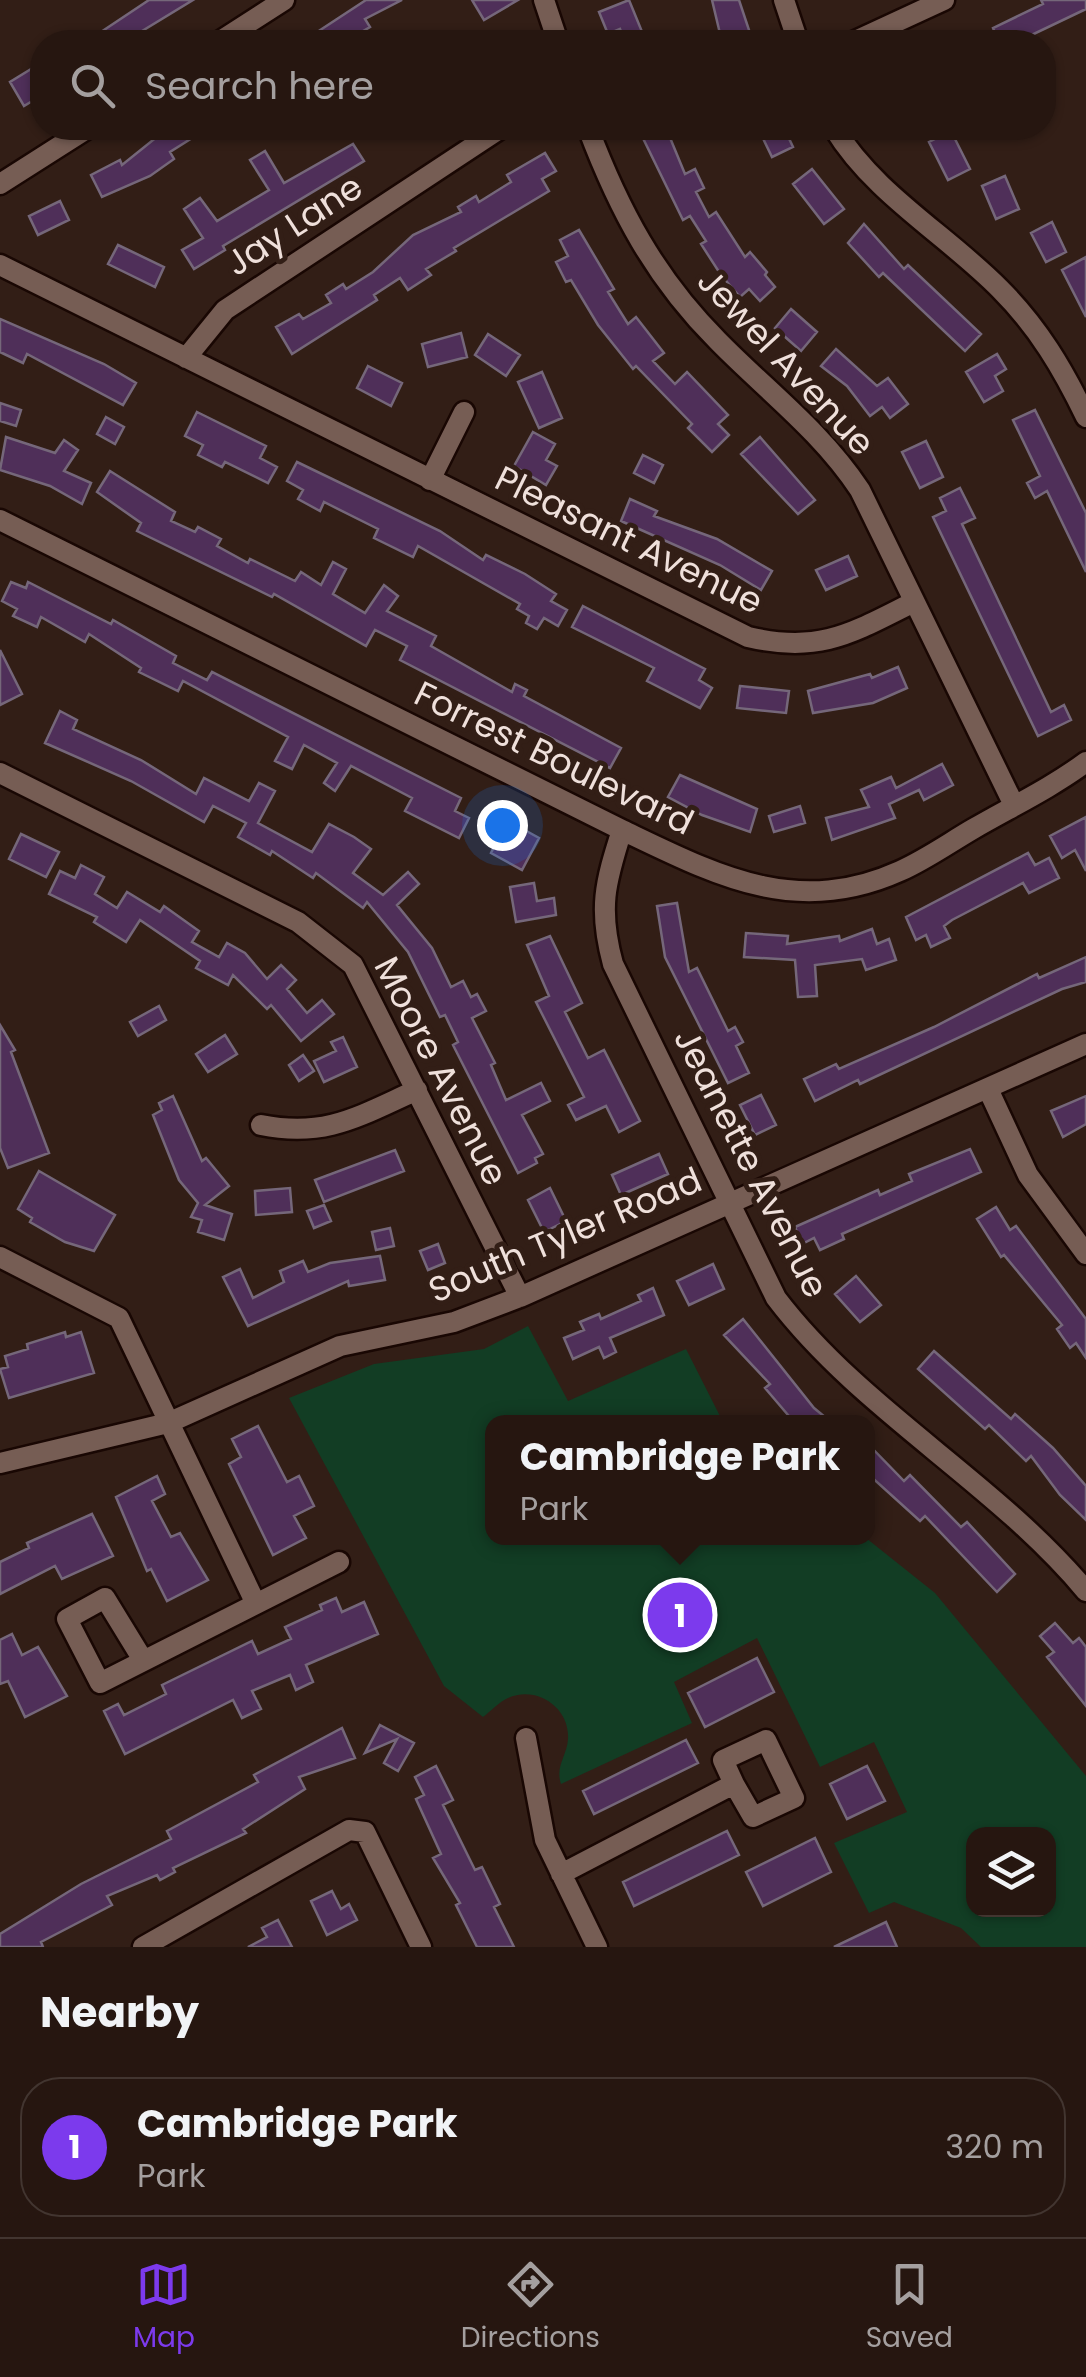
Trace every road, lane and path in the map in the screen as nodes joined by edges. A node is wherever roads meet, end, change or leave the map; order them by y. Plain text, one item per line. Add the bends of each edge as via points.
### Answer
1 (284, 0) edge
2 (544, 0) edge
3 (784, 0) edge
4 (944, 0) edge
5 (238, 30) edge
6 (554, 30) edge
7 (794, 30) edge
8 (879, 30) edge
9 (69, 140) edge
10 (483, 140) edge
11 (593, 140) edge
12 (844, 140) edge
13 (0, 184) edge
14 (0, 266) edge
15 (186, 358) junction
16 (464, 412) dead end
17 (1086, 417) edge
18 (430, 480) junction
19 (0, 520) edge
20 (914, 602) junction
21 (1086, 762) edge
22 (0, 772) edge
23 (1014, 805) junction
24 (622, 830) junction
25 (1086, 1044) edge
26 (988, 1089) junction
27 (417, 1090) junction
28 (261, 1126) dead end
29 (731, 1200) junction
30 (1086, 1254) edge
31 (0, 1257) edge
32 (520, 1297) junction
33 (168, 1424) junction
34 (0, 1463) edge
35 (339, 1562) dead end
36 (1086, 1591) edge
37 (256, 1604) junction
38 (142, 1660) junction
39 (526, 1738) dead end
40 (734, 1784) dead end
41 (562, 1874) junction
42 (143, 1947) edge
43 (421, 1947) edge
44 (596, 1947) edge

1 - 5 street
2 - 6 street
3 - 7 street
4 - 8 street
9 - 13 street
10 - 15 street, Jay Lane via 225,310
11 - 20 street, Jewel Avenue via 641,248 718,342 836,453
12 - 17 street via 875,178 1032,323
14 - 15 street, Pleasant Avenue
15 - 18 street, Pleasant Avenue
16 - 18 street
18 - 20 street, Pleasant Avenue via 748,637 810,646 838,640
19 - 24 street, Forrest Boulevard
20 - 23 street, Jewel Avenue
21 - 23 street, Forrest Boulevard
22 - 27 street, Moore Avenue via 318,935 366,986
23 - 24 street, Forrest Boulevard via 900,872 850,888 807,892 722,878
24 - 29 street, Jeanette Avenue via 604,886 602,924 613,964
25 - 26 street, South Tyler Road
26 - 29 street, South Tyler Road
26 - 30 street via 1028,1175
27 - 28 street via 330,1128 295,1132
27 - 32 street, Moore Avenue
29 - 32 street, South Tyler Road
29 - 36 street, Jeanette Avenue via 776,1298 805,1336 1001,1502
31 - 33 street via 119,1318
32 - 33 street, South Tyler Road via 454,1322 340,1346
33 - 34 street, South Tyler Road
33 - 37 street
35 - 37 street
37 - 38 street
38 - 38 street via 105,1598 70,1614 65,1623 100,1682
39 - 41 street via 545,1840
40 - 41 street
41 - 44 street
42 - 43 street via 358,1829

